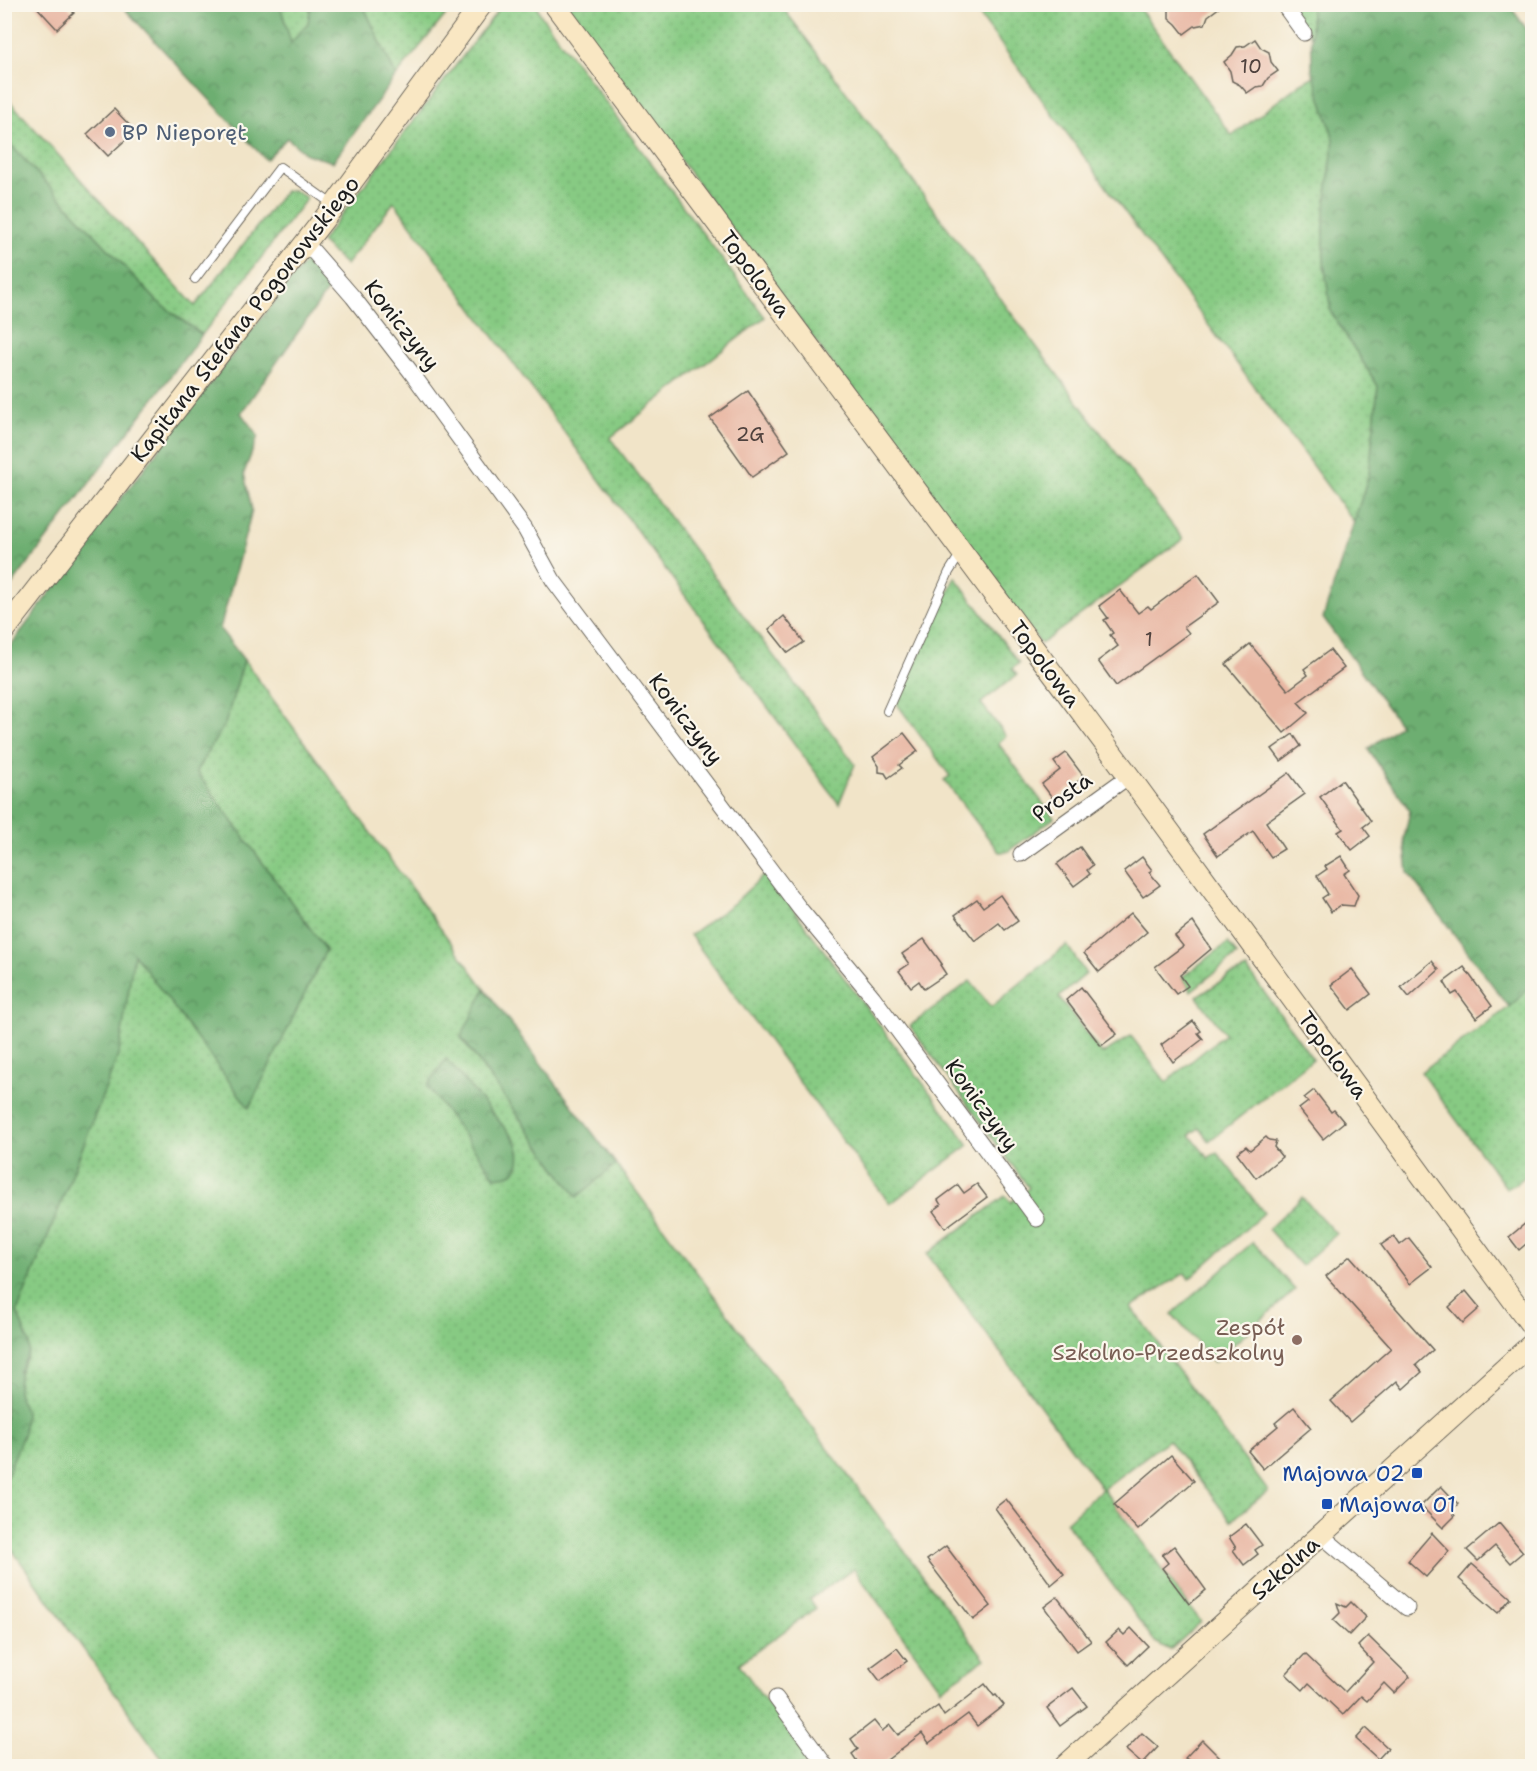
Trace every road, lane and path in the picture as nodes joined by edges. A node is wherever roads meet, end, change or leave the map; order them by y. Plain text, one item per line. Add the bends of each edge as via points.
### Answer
1 (482, 4) edge
2 (554, 4) edge
3 (1283, 4) edge
4 (1304, 33) dead end
5 (334, 206) junction
6 (306, 243) junction
7 (195, 279) dead end
8 (962, 552) junction
9 (4, 631) edge
10 (887, 711) dead end
11 (1129, 776) junction
12 (1021, 855) dead end
13 (1037, 1219) dead end
14 (1533, 1326) edge
15 (1531, 1350) edge
16 (1321, 1535) junction
17 (1407, 1608) dead end
18 (776, 1698) dead end
19 (826, 1767) edge
20 (1065, 1767) edge

1 - 5 street, Kapitana Stefana Pogonowskiego
2 - 8 street, Topolowa
3 - 4 street
5 - 6 street, Kapitana Stefana Pogonowskiego
5 - 7 lane via 280,167
6 - 9 street, Kapitana Stefana Pogonowskiego
6 - 13 street, Koniczyny via 411,372 525,529 560,589 800,909 873,997
8 - 10 lane via 949,572
8 - 11 street, Topolowa
11 - 12 street, Prosta
11 - 14 street, Topolowa
15 - 16 street, Szkolna
16 - 17 street
16 - 20 street, Szkolna
18 - 19 street

